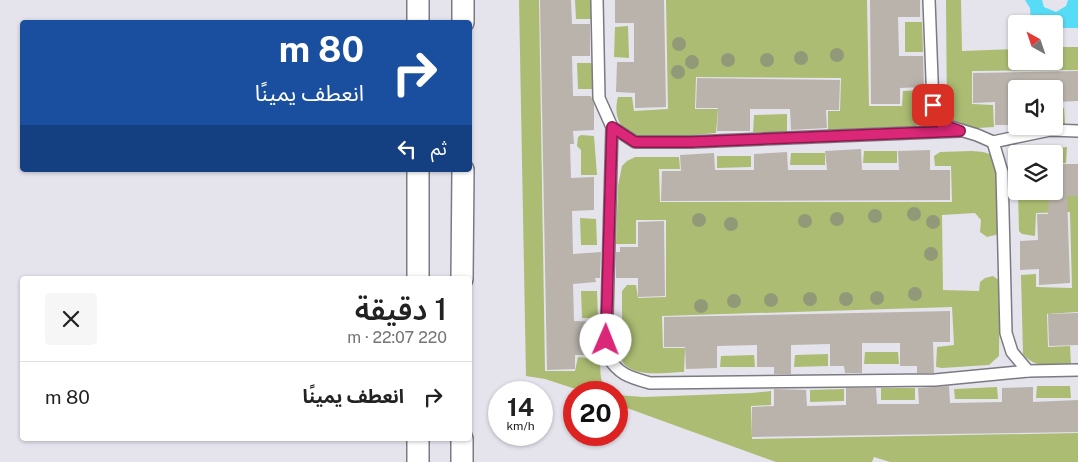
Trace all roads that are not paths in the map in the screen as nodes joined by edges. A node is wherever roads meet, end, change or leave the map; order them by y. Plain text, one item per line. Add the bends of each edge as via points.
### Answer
1 (418, 0) edge
2 (463, 0) edge
3 (598, 0) edge
4 (929, 0) edge
5 (418, 20) edge
6 (463, 20) edge
7 (612, 127) junction
8 (1078, 130) edge
9 (960, 131) junction
10 (993, 142) junction
11 (418, 172) edge
12 (462, 172) edge
13 (418, 276) edge
14 (462, 276) edge
15 (1028, 370) junction
16 (1078, 370) edge
17 (418, 441) edge
18 (462, 441) edge
19 (418, 462) edge
20 (462, 462) edge

1 - 5 street
2 - 6 street
3 - 7 lane via 599,98
4 - 9 lane via 933,105 941,124
7 - 9 lane via 635,142
7 - 15 lane via 606,354 612,365 628,378 650,383 935,380
8 - 10 lane via 1050,130
9 - 10 lane
10 - 15 lane via 1002,172 1006,333 1012,352
11 - 13 street
12 - 14 street
15 - 16 lane
17 - 19 street
18 - 20 street

